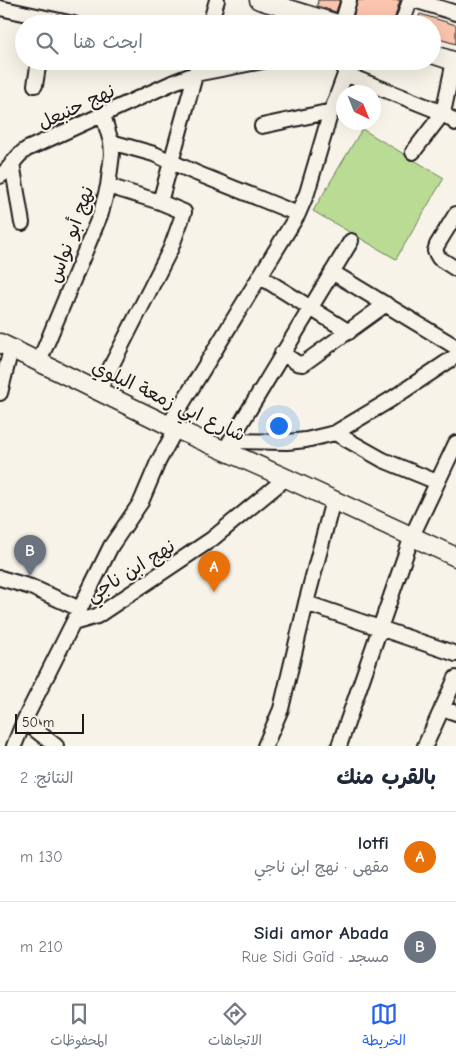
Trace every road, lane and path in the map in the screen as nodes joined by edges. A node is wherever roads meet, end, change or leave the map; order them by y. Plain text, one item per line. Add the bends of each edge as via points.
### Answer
1 (217, 0) edge
2 (259, 0) edge
3 (349, 0) edge
4 (410, 0) edge
5 (414, 0) edge
6 (0, 8) edge
7 (456, 13) edge
8 (25, 15) edge
9 (213, 15) edge
10 (308, 15) edge
11 (345, 15) edge
12 (405, 15) edge
13 (441, 57) edge
14 (455, 62) edge
15 (38, 70) edge
16 (194, 70) edge
17 (196, 70) edge
18 (347, 70) edge
19 (352, 70) edge
20 (35, 85) dead end
21 (332, 111) junction
22 (443, 113) junction
23 (103, 115) junction
24 (456, 123) edge
25 (262, 126) dead end
26 (111, 142) junction
27 (413, 152) dead end
28 (171, 162) junction
29 (12, 163) junction
30 (0, 176) edge
31 (108, 186) junction
32 (160, 202) junction
33 (298, 214) junction
34 (456, 214) edge
35 (22, 222) dead end
36 (351, 240) dead end
37 (456, 269) edge
38 (332, 272) junction
39 (261, 276) junction
40 (386, 304) junction
41 (310, 308) junction
42 (348, 332) junction
43 (6, 346) edge
44 (456, 347) edge
45 (282, 354) junction
46 (456, 356) edge
47 (38, 362) junction
48 (98, 390) junction
49 (0, 393) edge
50 (172, 427) junction
51 (335, 433) junction
52 (456, 443) edge
53 (228, 446) junction
54 (286, 478) junction
55 (437, 482) junction
56 (333, 500) junction
57 (412, 536) junction
58 (456, 557) edge
59 (0, 578) edge
60 (306, 603) junction
61 (80, 609) junction
62 (73, 623) junction
63 (379, 628) junction
64 (456, 654) edge
65 (456, 678) edge
66 (442, 708) junction
67 (456, 714) edge
68 (24, 721) junction
69 (269, 744) edge
70 (14, 746) edge
71 (56, 746) edge
72 (339, 746) edge
73 (425, 746) edge

1 - 9 street
2 - 10 main road
3 - 11 street
4 - 12 street
5 - 7 street
6 - 8 street
13 - 14 main road
14 - 22 street
15 - 20 street
16 - 23 street, نهج حنبعل
17 - 28 street
18 - 21 street
19 - 22 street
21 - 25 street
21 - 33 street
22 - 24 street
22 - 27 street
23 - 26 street, نهج أبو نواس
23 - 29 street, نهج حنبعل via 27,149
26 - 28 street
26 - 31 street, نهج أبو نواس
28 - 32 street
28 - 33 street
29 - 30 street, نهج حنبعل
29 - 35 street
31 - 32 street
31 - 47 street, نهج أبو نواس via 94,234
32 - 48 street via 184,212 178,232
33 - 39 street
34 - 37 street via 435,251 439,258
36 - 38 street
38 - 40 street
38 - 41 street
39 - 41 street
39 - 50 street
40 - 42 street
40 - 44 street
41 - 42 street
41 - 45 street
42 - 45 street via 303,364
43 - 47 main road, شارع ابي زمعة البلوي
43 - 49 street
45 - 53 street
46 - 51 street
47 - 48 main road, شارع ابي زمعة البلوي
48 - 50 main road, شارع ابي زمعة البلوي
50 - 53 main road, شارع ابي زمعة البلوي
50 - 61 street via 141,502 114,539
51 - 53 street via 287,442
51 - 55 street via 383,460
52 - 55 street
53 - 54 main road, شارع ابي زمعة البلوي
54 - 56 main road, شارع ابي زمعة البلوي
54 - 62 street, نهج ابن ناجي via 212,539 97,616
55 - 57 street
56 - 57 main road, شارع ابي زمعة البلوي
56 - 60 street
57 - 58 main road, شارع ابي زمعة البلوي
57 - 63 street
59 - 61 street via 31,587
60 - 63 street
60 - 69 street
61 - 62 street
62 - 68 street, نهج ابن ناجي
63 - 64 street
63 - 72 street
65 - 66 street
66 - 67 street
66 - 73 street
68 - 70 street, نهج ابن ناجي
68 - 71 street

